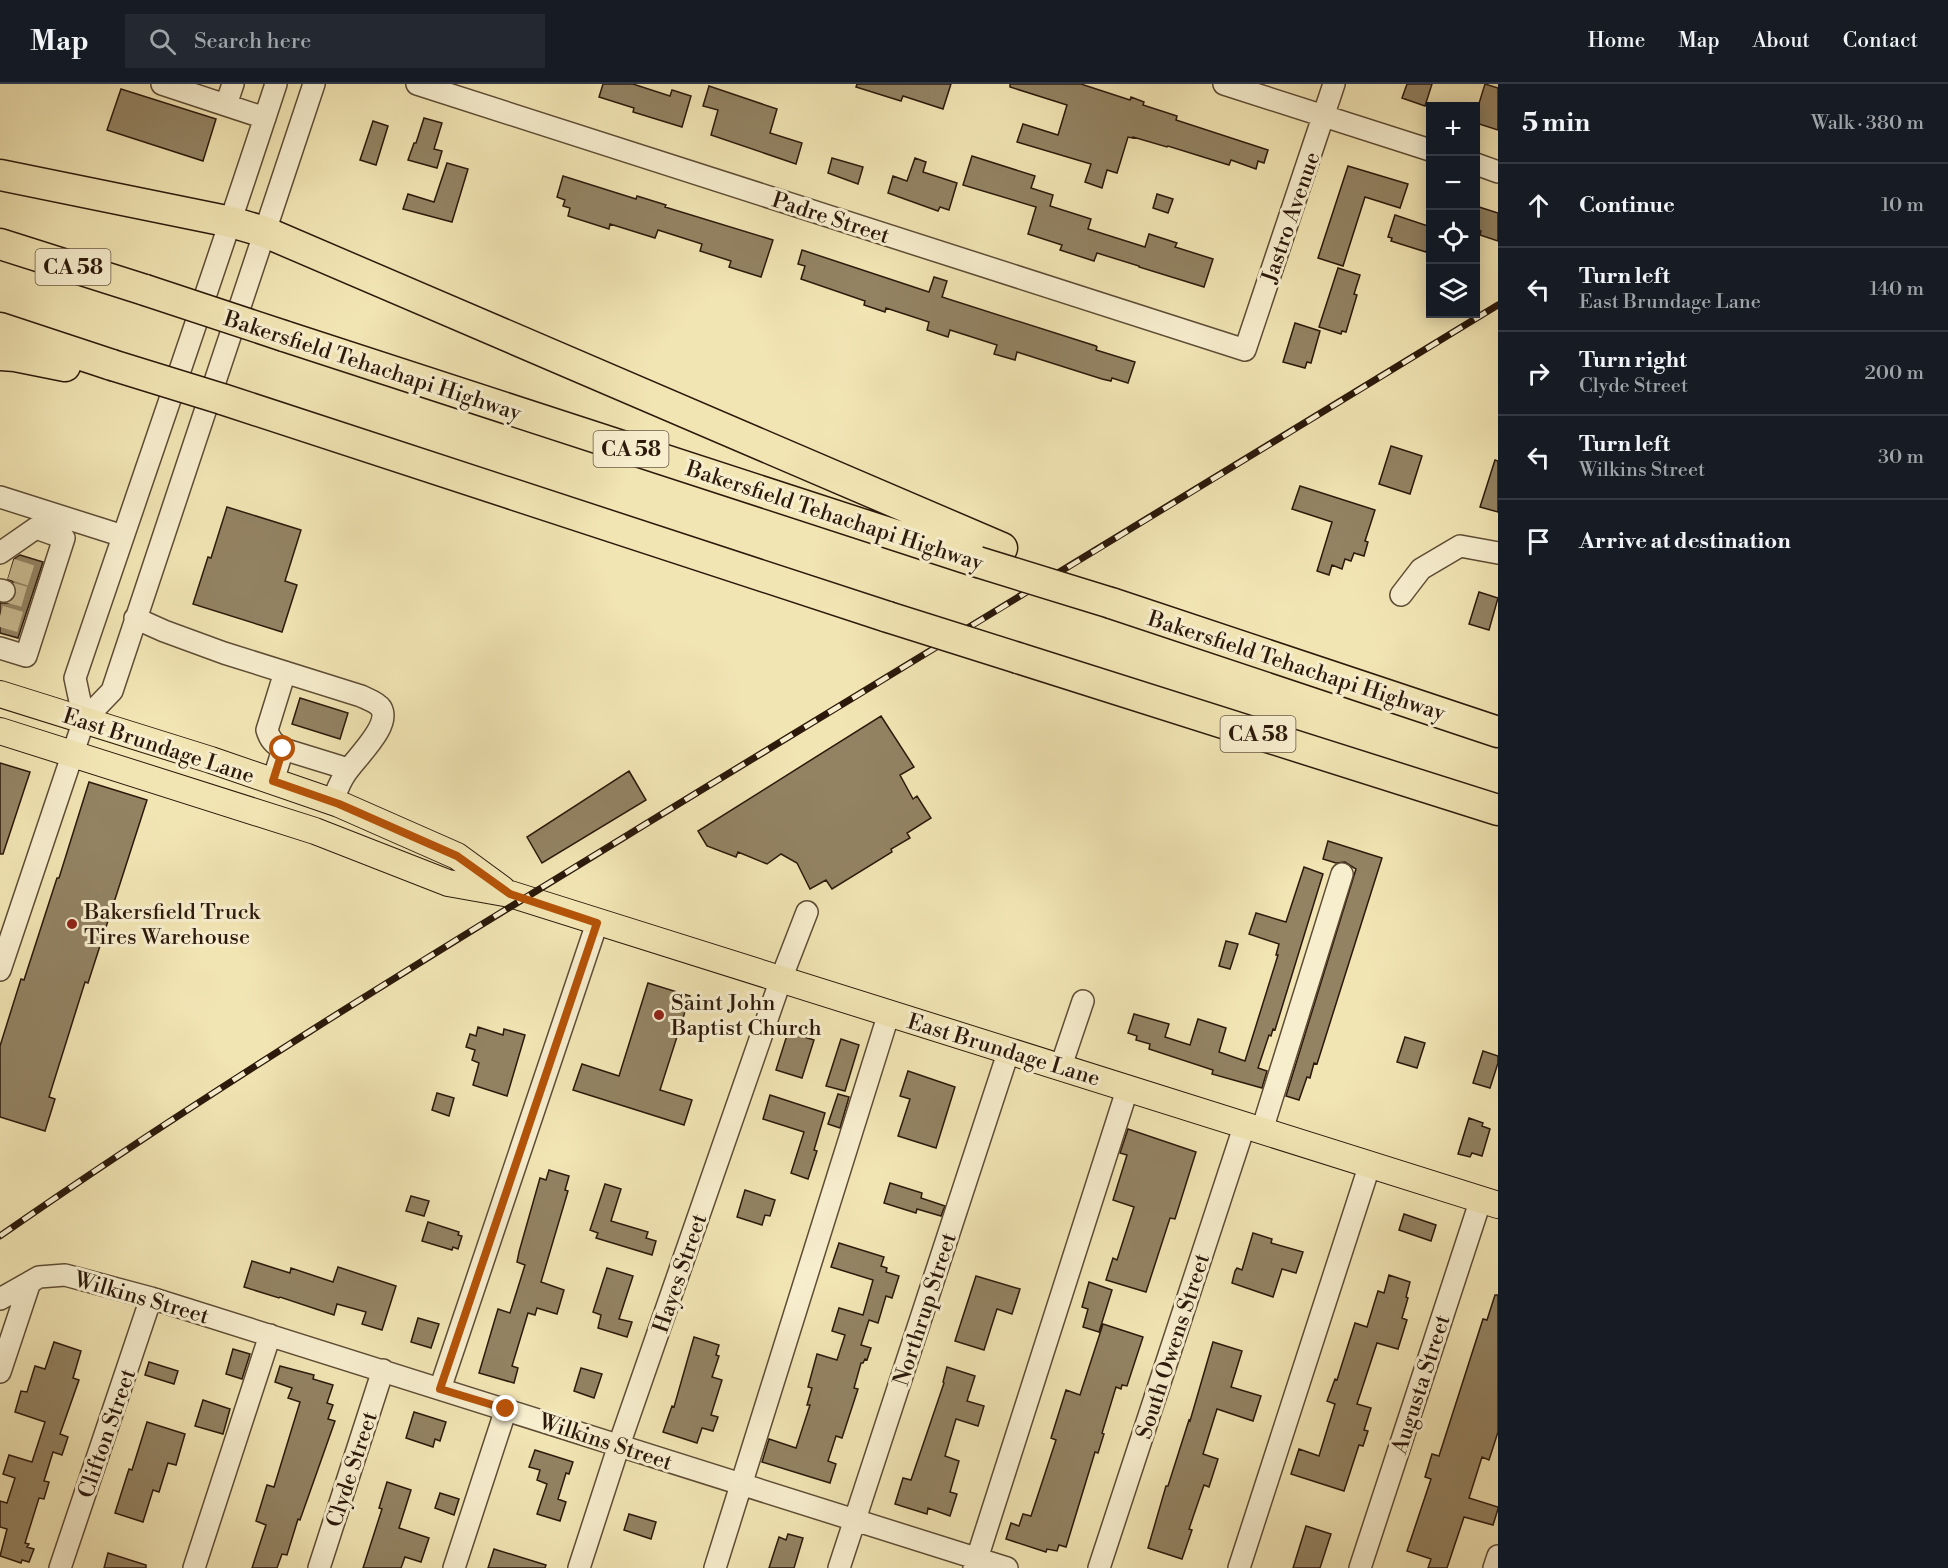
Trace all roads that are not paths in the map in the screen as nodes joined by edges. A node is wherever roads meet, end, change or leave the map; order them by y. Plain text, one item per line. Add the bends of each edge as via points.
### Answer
1 (162, 84) edge
2 (233, 84) edge
3 (276, 84) edge
4 (314, 84) edge
5 (417, 84) edge
6 (1224, 84) edge
7 (1334, 84) edge
8 (226, 105) junction
9 (1323, 116) junction
10 (265, 118) junction
11 (1426, 148) edge
12 (1480, 165) edge
13 (1498, 172) edge
14 (0, 175) edge
15 (231, 222) junction
16 (265, 232) junction
17 (0, 244) edge
18 (0, 328) edge
19 (1245, 350) joint
20 (0, 355) edge
21 (111, 370) junction
22 (0, 497) edge
23 (51, 524) junction
24 (123, 536) junction
25 (1498, 553) edge
26 (990, 555) junction
27 (4, 562) edge
28 (1401, 594) dead end
29 (135, 618) junction
30 (0, 648) edge
31 (285, 672) junction
32 (0, 694) edge
33 (84, 720) junction
34 (0, 730) edge
35 (1498, 732) edge
36 (283, 749) junction
37 (73, 753) junction
38 (348, 769) junction
39 (273, 781) junction
40 (332, 802) junction
41 (1498, 810) edge
42 (1342, 874) dead end
43 (510, 894) junction
44 (807, 912) dead end
45 (597, 923) junction
46 (0, 970) edge
47 (781, 979) junction
48 (1083, 1001) dead end
49 (890, 1013) junction
50 (1009, 1050) junction
51 (1061, 1066) junction
52 (1128, 1087) junction
53 (1253, 1127) junction
54 (1370, 1164) junction
55 (1489, 1202) edge
56 (30, 1282) junction
57 (152, 1298) junction
58 (0, 1299) edge
59 (270, 1335) junction
60 (383, 1370) junction
61 (0, 1372) edge
62 (440, 1389) junction
63 (506, 1409) junction
64 (619, 1445) junction
65 (743, 1484) junction
66 (855, 1520) junction
67 (1498, 1556) edge
68 (975, 1563) edge
69 (60, 1568) edge
70 (194, 1568) edge
71 (319, 1568) edge
72 (454, 1568) edge
73 (579, 1568) edge
74 (715, 1568) edge
75 (839, 1568) edge
76 (1007, 1568) edge
77 (1100, 1568) edge
78 (1239, 1568) edge
79 (1360, 1568) edge
80 (1494, 1568) edge

1 - 8 street
2 - 8 street
3 - 10 street
4 - 16 street
5 - 19 street, Padre Street
6 - 9 street
7 - 9 street, Jastro Avenue
8 - 10 street
9 - 11 street
9 - 19 street, Jastro Avenue
10 - 15 street
12 - 13 street
14 - 15 highway
15 - 16 highway
15 - 24 street
16 - 26 highway
16 - 29 street
17 - 26 highway, Bakersfield Tehachapi Highway / CA 58, bridge
18 - 21 highway
20 - 21 highway
21 - 41 highway, CA 58, bridge via 264,412 888,617
22 - 23 street
23 - 24 street
23 - 27 street via 36,528
23 - 30 street via 64,538 30,625 26,656
24 - 33 street via 75,678
25 - 28 street via 1460,546 1421,569
26 - 35 highway, Bakersfield Tehachapi Highway, bridge via 1111,603
29 - 31 street
29 - 33 street via 112,691
31 - 36 street via 267,730 270,739
31 - 38 street via 361,696 382,710 380,729
32 - 33 main road, East Brundage Lane
33 - 37 street
33 - 39 main road, East Brundage Lane
34 - 37 main road, East Brundage Lane
36 - 38 street
36 - 39 street
37 - 43 main road, East Brundage Lane via 315,831 448,883
37 - 46 street
38 - 40 street
39 - 40 main road, East Brundage Lane
40 - 43 main road, East Brundage Lane via 457,856
42 - 53 street, South Owens Street
43 - 45 main road, East Brundage Lane
44 - 47 street, Hayes Street
45 - 47 main road, East Brundage Lane
45 - 62 street
47 - 49 main road, East Brundage Lane
47 - 64 street, Hayes Street
48 - 51 street
49 - 50 main road, East Brundage Lane
49 - 65 street
50 - 51 main road, East Brundage Lane
50 - 66 street, Northrup Street
51 - 52 main road, East Brundage Lane
52 - 53 main road, East Brundage Lane
52 - 68 street
53 - 54 main road, East Brundage Lane
53 - 77 street, South Owens Street
54 - 55 main road, East Brundage Lane
54 - 78 street
55 - 79 street, Augusta Street
56 - 57 street, Wilkins Street via 39,1277 65,1275
56 - 58 street, Wilkins Street
56 - 61 street
57 - 59 street, Wilkins Street
57 - 69 street, Clifton Street
59 - 60 street, Wilkins Street
59 - 70 street
60 - 62 street, Wilkins Street
60 - 71 street, Clyde Street
62 - 63 street, Wilkins Street
63 - 64 street, Wilkins Street
63 - 72 street
64 - 65 street, Wilkins Street
64 - 73 street, Hayes Street
65 - 66 street, Wilkins Street
65 - 74 street
66 - 68 street, Wilkins Street
66 - 75 street, Northrup Street
67 - 80 street
68 - 76 street, Wilkins Street

